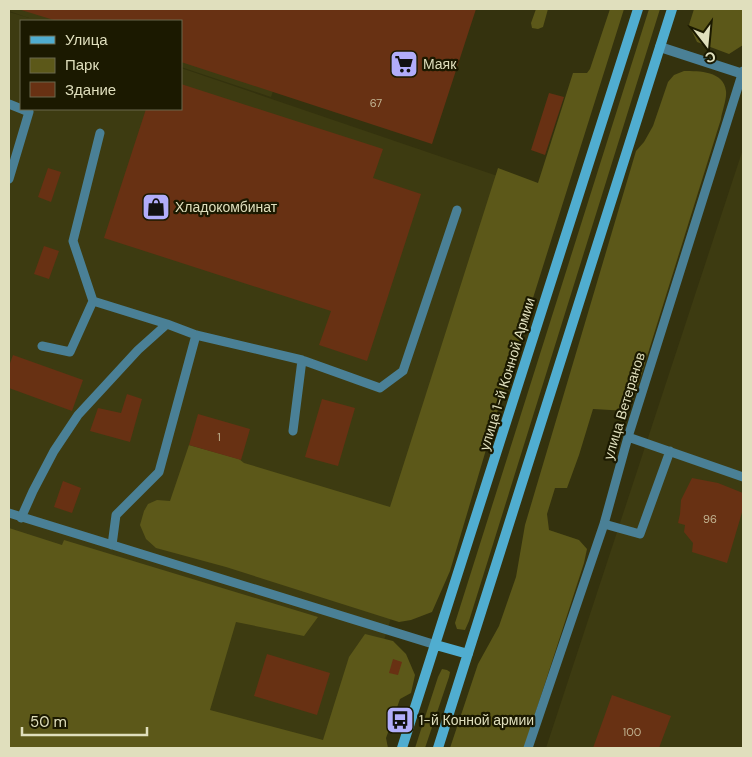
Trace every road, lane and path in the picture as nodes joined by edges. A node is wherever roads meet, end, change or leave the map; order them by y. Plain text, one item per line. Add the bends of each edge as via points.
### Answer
1 (638, 9) edge
2 (672, 9) edge
3 (660, 47) junction
4 (743, 73) edge
5 (24, 110) edge
6 (100, 133) dead end
7 (9, 179) edge
8 (456, 210) dead end
9 (93, 300) junction
10 (167, 324) junction
11 (196, 335) junction
12 (42, 346) dead end
13 (302, 360) junction
14 (293, 431) dead end
15 (628, 437) junction
16 (670, 451) junction
17 (743, 477) edge
18 (9, 513) edge
19 (21, 518) junction
20 (604, 524) junction
21 (112, 545) junction
22 (436, 645) junction
23 (468, 654) junction
24 (402, 748) edge
25 (438, 748) edge
26 (528, 748) edge

1 - 22 main road, улица 1-й Конной Армии
2 - 3 main road
3 - 4 street
3 - 23 main road
4 - 15 lane, улица Ветеранов
5 - 7 lane via 29,112
6 - 9 lane via 73,241
8 - 13 lane via 403,371 380,388
9 - 10 lane
9 - 12 lane via 70,352
10 - 11 lane
10 - 19 lane via 138,350 78,415 54,451
11 - 13 lane
11 - 21 lane via 159,472 116,515
13 - 14 lane
15 - 16 lane
15 - 20 lane, улица Ветеранов
16 - 17 lane
16 - 20 lane via 640,534
18 - 19 lane
19 - 21 lane
20 - 26 lane, улица Ветеранов
21 - 22 lane
22 - 23 main road
22 - 24 main road, улица 1-й Конной Армии
23 - 25 main road

